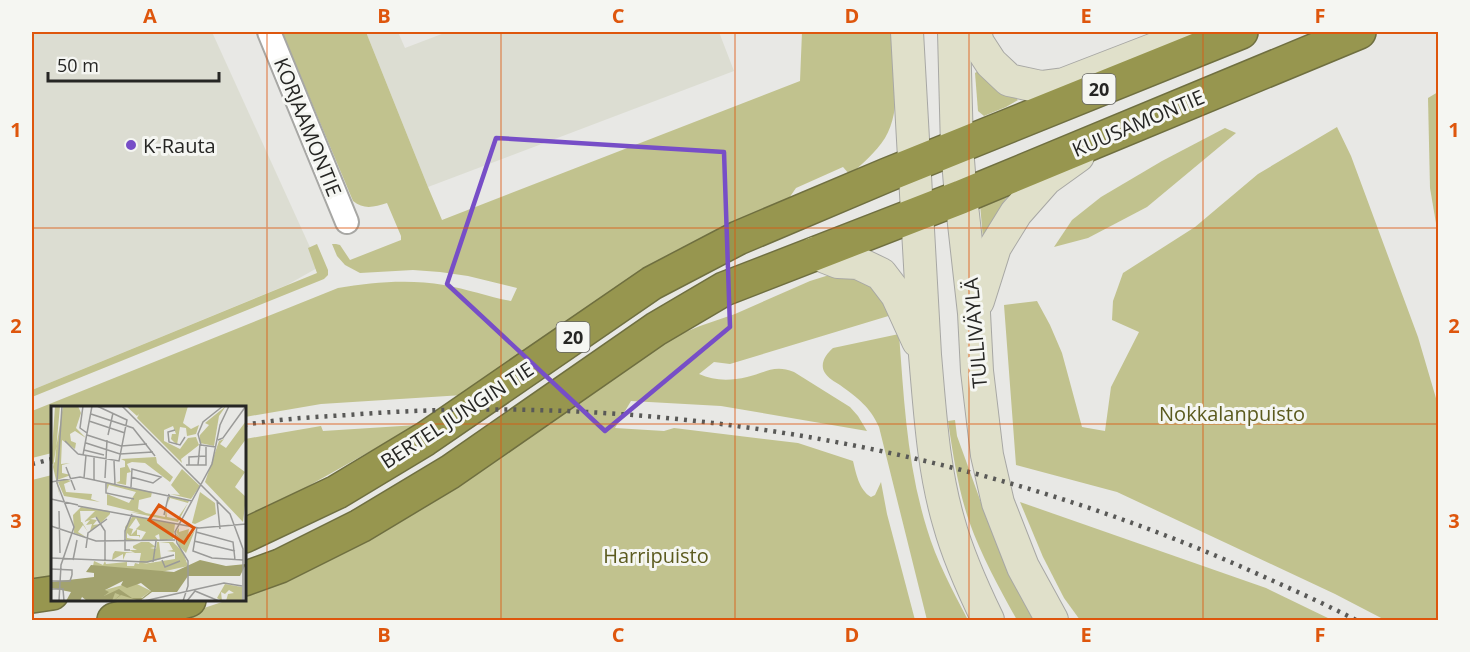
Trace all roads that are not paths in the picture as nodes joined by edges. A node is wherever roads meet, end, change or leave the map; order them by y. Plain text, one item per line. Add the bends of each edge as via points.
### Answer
1 (269, 32) edge
2 (908, 32) edge
3 (954, 32) edge
4 (975, 32) edge
5 (1208, 32) edge
6 (1241, 32) edge
7 (1359, 32) edge
8 (1105, 137) junction
9 (957, 148) junction
10 (915, 165) junction
11 (961, 197) junction
12 (917, 213) junction
13 (347, 222) dead end
14 (815, 253) junction
15 (974, 313) junction
16 (925, 356) junction
17 (246, 535) edge
18 (246, 578) edge
19 (51, 592) edge
20 (32, 596) edge
21 (185, 601) edge
22 (114, 621) edge
23 (988, 621) edge
24 (1052, 621) edge

1 - 13 street, KORJAAMONTIE
2 - 10 main road
3 - 9 main road, TULLIVÄYLÄ
4 - 5 main road via 991,63 1009,80 1041,87 1064,84 1188,36
6 - 9 highway, 20
7 - 8 highway, KUUSAMONTIE / 20
8 - 11 highway, KUUSAMONTIE / 20
8 - 15 main road via 1046,179 1016,213 995,247
9 - 10 highway, BERTEL JUNGIN TIE / 20
9 - 11 main road, TULLIVÄYLÄ
10 - 12 main road
10 - 17 highway, BERTEL JUNGIN TIE / 20 via 738,238 652,283 425,439 337,492
11 - 12 highway, KUUSAMONTIE / 20
11 - 15 main road, TULLIVÄYLÄ
12 - 14 highway, BERTEL JUNGIN TIE / 20
12 - 16 main road
14 - 16 main road via 838,262 858,263 881,274 897,295
14 - 18 highway, BERTEL JUNGIN TIE / 20 via 724,289 657,329 450,472 360,526 280,566
15 - 24 main road, TULLIVÄYLÄ via 987,455 998,503 1023,567
16 - 23 main road via 938,474 948,523
19 - 20 highway
21 - 22 highway

